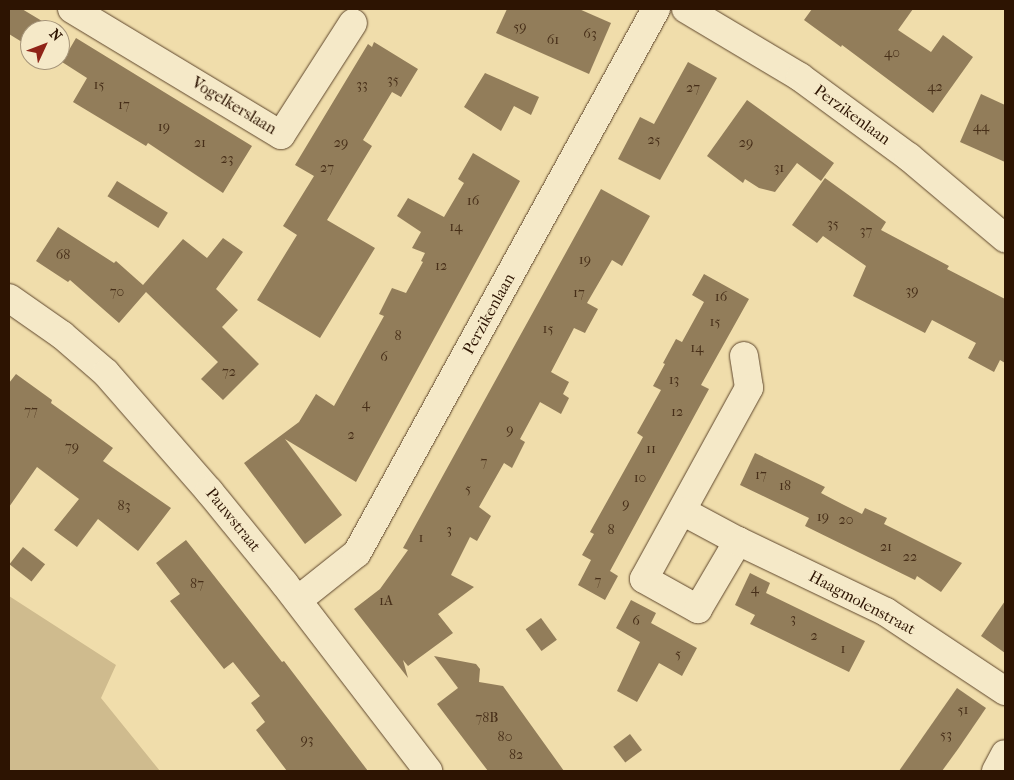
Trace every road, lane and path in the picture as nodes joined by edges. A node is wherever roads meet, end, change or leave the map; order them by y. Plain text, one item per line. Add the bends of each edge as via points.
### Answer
1 (72, 9) edge
2 (656, 9) edge
3 (686, 9) edge
4 (353, 23) dead end
5 (1005, 238) edge
6 (9, 298) edge
7 (744, 356) dead end
8 (682, 511) junction
9 (738, 541) junction
10 (298, 600) junction
11 (1005, 691) edge
12 (1005, 754) edge
13 (428, 771) edge
14 (996, 771) edge

1 - 4 street, Vogelkerslaan via 281,135
2 - 10 street, Perzikenlaan via 357,553
3 - 5 street, Perzikenlaan via 800,77 909,157
6 - 10 street, Pauwstraat via 106,373
7 - 8 street via 749,388
8 - 9 street, Haagmolenstraat
8 - 9 street via 644,579 698,609
9 - 11 street, Haagmolenstraat via 886,612
10 - 13 street, Pauwstraat
12 - 14 street

